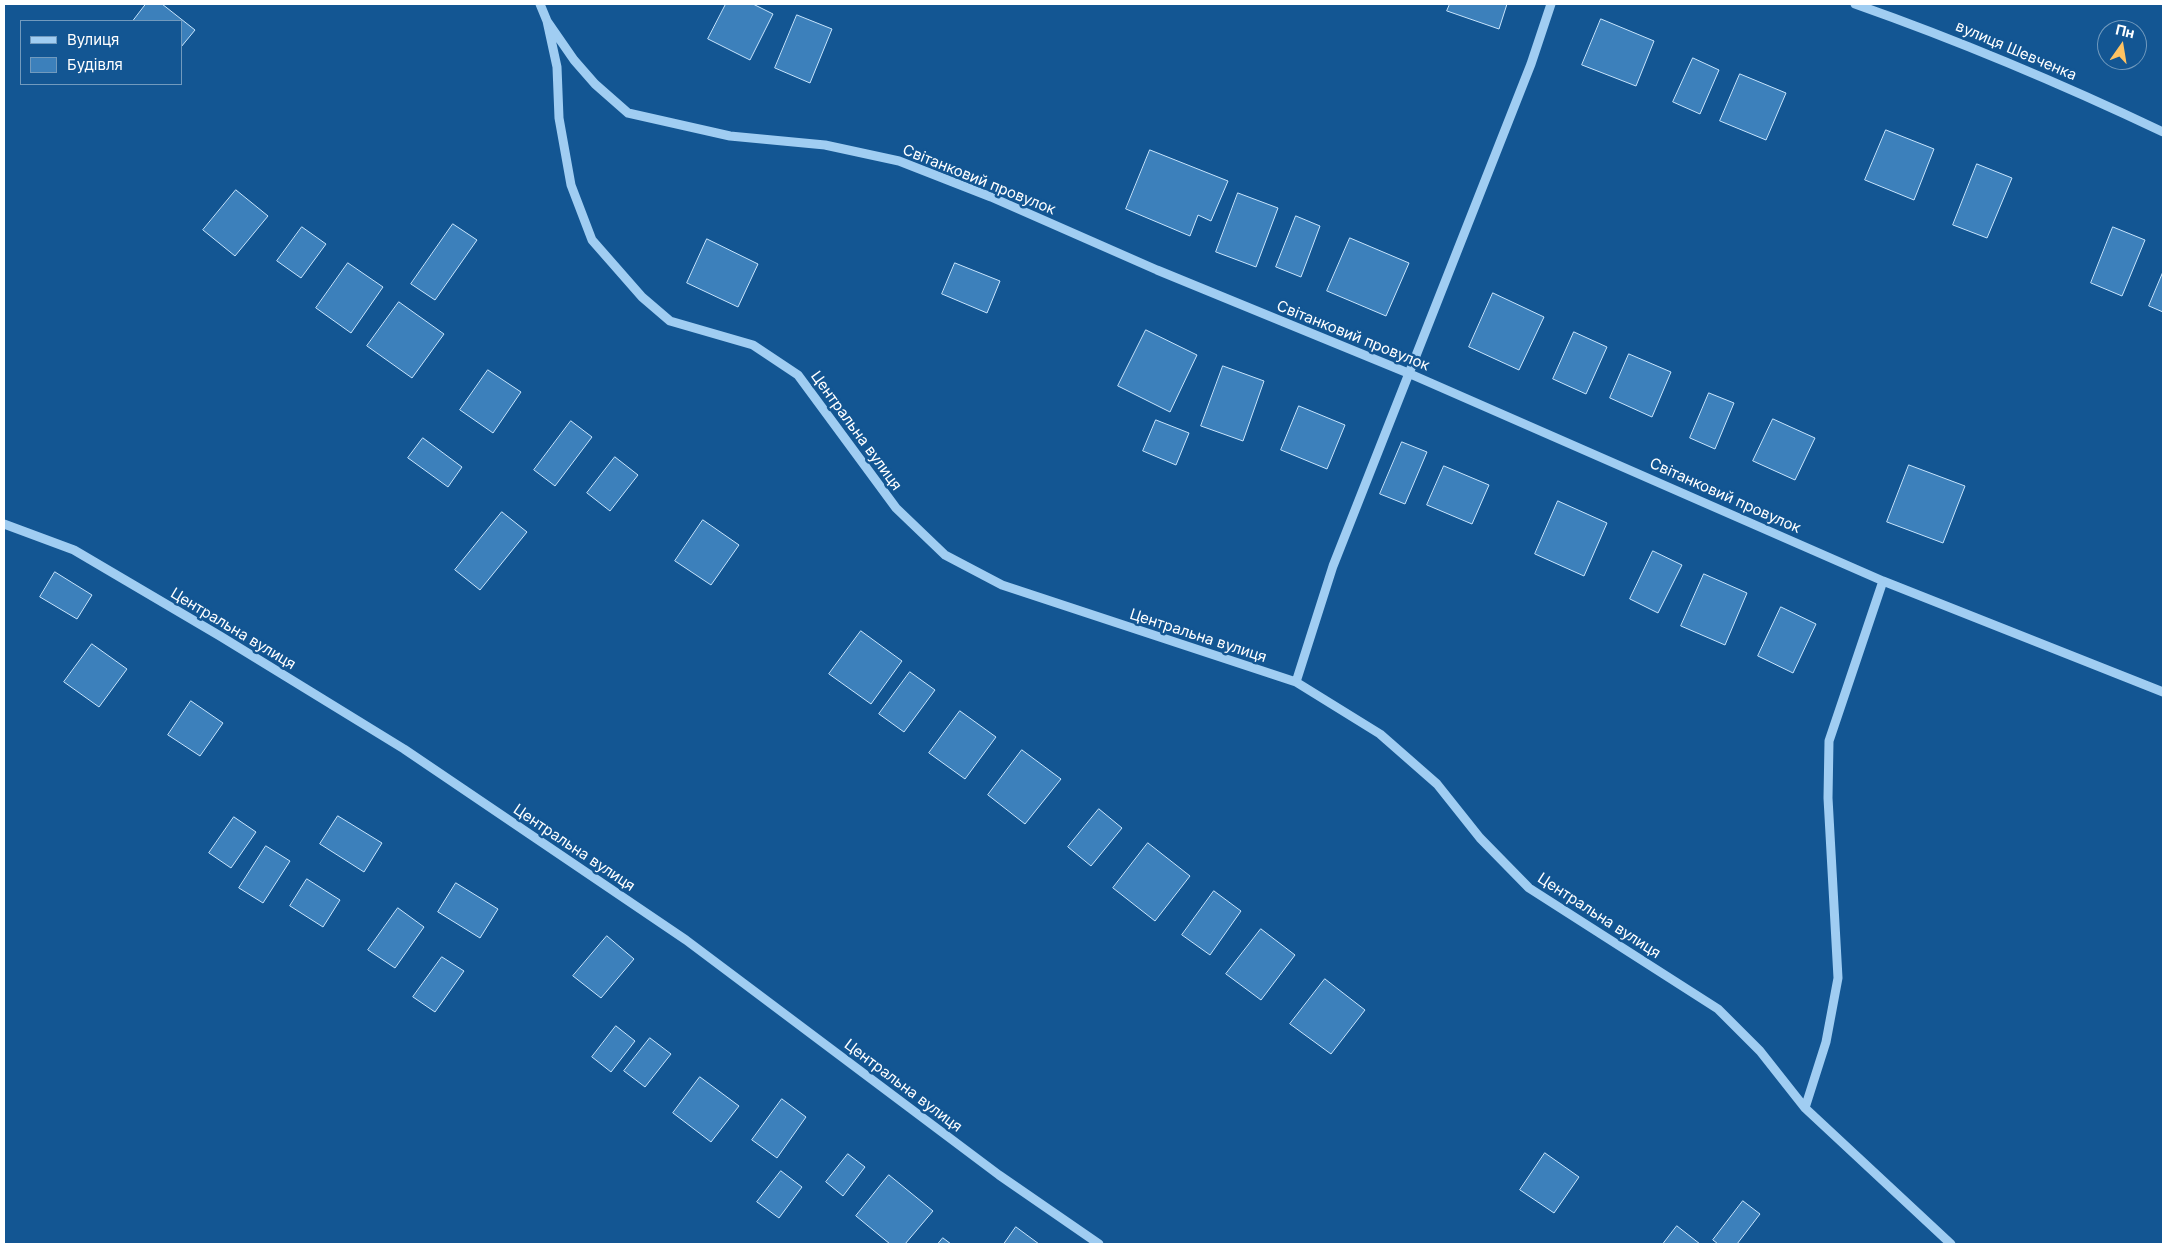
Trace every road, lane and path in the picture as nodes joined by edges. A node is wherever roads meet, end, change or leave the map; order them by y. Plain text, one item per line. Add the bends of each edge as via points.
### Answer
1 (540, 4) edge
2 (1551, 4) edge
3 (1854, 4) edge
4 (547, 21) junction
5 (2163, 132) edge
6 (1408, 373) junction
7 (4, 524) edge
8 (1883, 581) junction
9 (1296, 682) junction
10 (2163, 692) edge
11 (1806, 1108) junction
12 (1099, 1244) edge
13 (1951, 1244) edge

1 - 4 street
2 - 6 street via 1531,64
3 - 5 street, вулиця Шевченка via 1944,36
4 - 6 street, Світанковий провулок via 595,84 628,113 730,136 824,146 899,162 990,197
4 - 9 street, Центральна вулиця via 571,185 592,240 642,297 670,321 753,345 798,374 896,508 945,555 1002,585
6 - 8 street, Світанковий провулок
6 - 9 street via 1333,566
7 - 12 street, Центральна вулиця via 74,550 404,749 686,940 999,1175
8 - 10 street, Світанковий провулок
8 - 11 street via 1829,741 1828,798 1838,978 1826,1042
9 - 11 street, Центральна вулиця via 1380,734 1402,753 1437,784 1480,838 1529,888 1718,1009 1760,1051
11 - 13 street, Центральна вулиця

